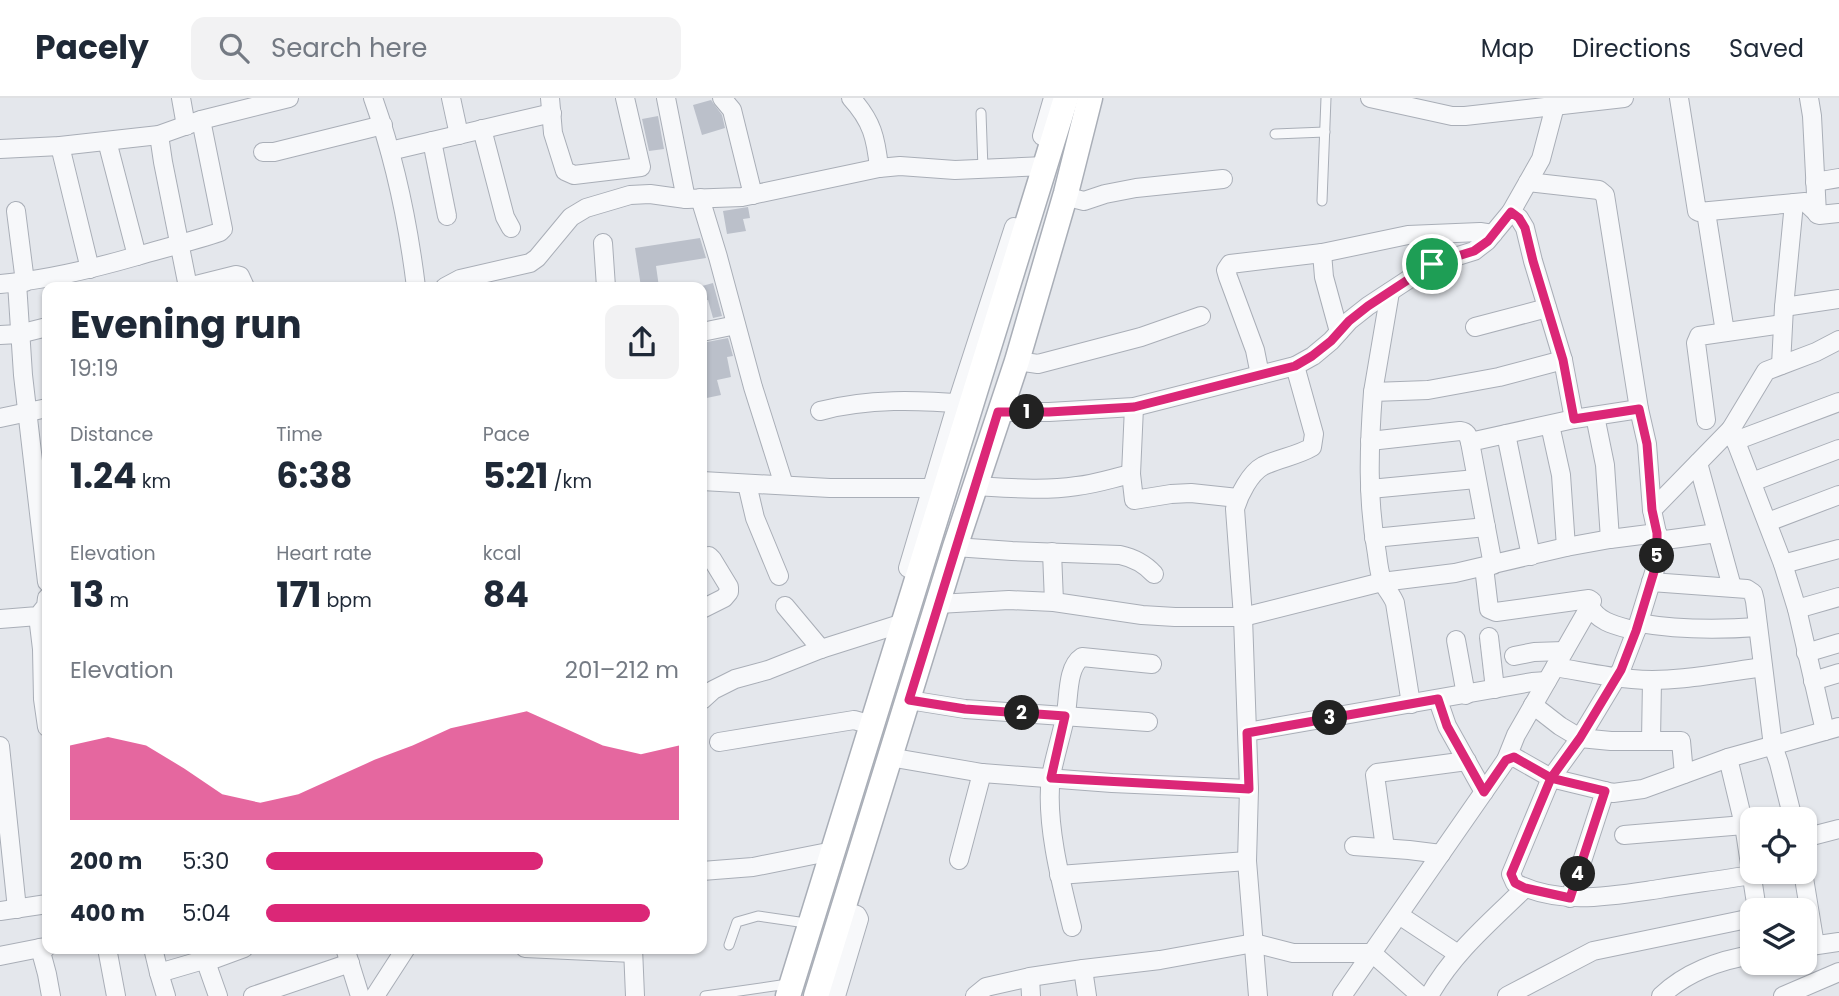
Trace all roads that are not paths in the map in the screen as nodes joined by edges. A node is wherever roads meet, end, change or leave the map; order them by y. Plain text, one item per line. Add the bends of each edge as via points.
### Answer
1 (181, 98) edge
2 (289, 98) edge
3 (373, 98) edge
4 (451, 98) edge
5 (625, 98) edge
6 (666, 98) edge
7 (722, 98) edge
8 (850, 98) edge
9 (1053, 98) edge
10 (1326, 98) edge
11 (1370, 98) edge
12 (1624, 98) edge
13 (1679, 98) edge
14 (1809, 98) edge
15 (1087, 99) edge
16 (1595, 100) edge
17 (1549, 104) edge
18 (1429, 105) edge
19 (551, 106) edge
20 (1484, 106) edge
21 (981, 113) dead end
22 (194, 123) junction
23 (383, 125) junction
24 (482, 129) junction
25 (1325, 132) junction
26 (1275, 134) dead end
27 (159, 135) junction
28 (459, 135) junction
29 (107, 141) junction
30 (432, 141) junction
31 (60, 146) junction
32 (0, 149) edge
33 (390, 150) junction
34 (263, 152) dead end
35 (1039, 167) junction
36 (878, 168) junction
37 (984, 169) junction
38 (623, 170) junction
39 (1839, 178) edge
40 (1223, 179) dead end
41 (1528, 181) junction
42 (1815, 183) junction
43 (1066, 193) junction
44 (629, 195) junction
45 (753, 195) junction
46 (693, 199) junction
47 (1322, 201) dead end
48 (1794, 203) junction
49 (16, 211) dead end
50 (1511, 212) junction
51 (1706, 212) junction
52 (1839, 213) edge
53 (1817, 214) junction
54 (447, 216) dead end
55 (511, 228) dead end
56 (1493, 234) junction
57 (603, 243) dead end
58 (180, 246) junction
59 (1322, 253) junction
60 (137, 256) junction
61 (90, 269) junction
62 (187, 282) edge
63 (208, 282) edge
64 (242, 282) edge
65 (415, 282) edge
66 (454, 282) edge
67 (606, 282) edge
68 (14, 283) edge
69 (1390, 292) junction
70 (1839, 299) edge
71 (1547, 308) junction
72 (1201, 316) dead end
73 (1784, 316) junction
74 (736, 325) junction
75 (1475, 327) dead end
76 (42, 328) edge
77 (707, 331) edge
78 (1339, 332) junction
79 (1725, 332) junction
80 (19, 334) junction
81 (0, 335) edge
82 (1839, 340) edge
83 (1017, 360) junction
84 (1563, 360) junction
85 (1781, 365) junction
86 (1295, 366) junction
87 (1260, 375) junction
88 (1373, 392) junction
89 (1839, 401) edge
90 (964, 404) junction
91 (1134, 407) junction
92 (42, 409) edge
93 (1639, 409) junction
94 (820, 411) dead end
95 (998, 412) junction
96 (28, 413) junction
97 (1595, 416) junction
98 (0, 418) edge
99 (1574, 419) junction
100 (1706, 420) dead end
101 (1550, 425) junction
102 (1506, 434) junction
103 (1733, 435) junction
104 (1370, 441) junction
105 (1469, 442) junction
106 (1839, 449) edge
107 (1698, 463) junction
108 (1131, 474) junction
109 (1476, 479) junction
110 (707, 481) edge
111 (1752, 482) junction
112 (747, 484) junction
113 (784, 485) junction
114 (976, 486) junction
115 (939, 488) junction
116 (1370, 489) junction
117 (1839, 495) edge
118 (1238, 498) junction
119 (1652, 510) junction
120 (1768, 522) junction
121 (1486, 527) junction
122 (1657, 533) junction
123 (1717, 533) junction
124 (42, 538) edge
125 (1374, 538) junction
126 (1611, 539) junction
127 (955, 547) junction
128 (1566, 547) junction
129 (1839, 549) edge
130 (1052, 552) junction
131 (1531, 556) junction
132 (707, 557) edge
133 (1783, 564) junction
134 (1488, 566) junction
135 (1154, 574) dead end
136 (779, 576) dead end
137 (1382, 582) junction
138 (1651, 582) junction
139 (1732, 587) junction
140 (1839, 597) edge
141 (1054, 602) junction
142 (938, 604) junction
143 (707, 606) edge
144 (785, 606) dead end
145 (1590, 606) junction
146 (1797, 609) junction
147 (42, 611) edge
148 (38, 616) junction
149 (1242, 617) junction
150 (0, 619) edge
151 (897, 625) junction
152 (1637, 627) junction
153 (1759, 627) junction
154 (1489, 636) dead end
155 (1456, 639) dead end
156 (1839, 643) edge
157 (42, 649) edge
158 (821, 649) junction
159 (1807, 653) junction
160 (1514, 656) dead end
161 (1152, 664) dead end
162 (1556, 666) junction
163 (1763, 667) junction
164 (1839, 673) edge
165 (1617, 677) junction
166 (1652, 680) junction
167 (1813, 681) junction
168 (1495, 690) junction
169 (707, 695) edge
170 (1466, 695) junction
171 (1438, 699) junction
172 (909, 700) junction
173 (1411, 704) junction
174 (1534, 705) junction
175 (1065, 716) junction
176 (1148, 722) dead end
177 (867, 724) junction
178 (1832, 729) edge
179 (1247, 733) junction
180 (1580, 738) junction
181 (1651, 741) junction
182 (719, 742) dead end
183 (0, 746) edge
184 (1773, 746) junction
185 (889, 757) junction
186 (1728, 758) junction
187 (1506, 760) junction
188 (1467, 761) junction
189 (982, 773) junction
190 (1684, 774) junction
191 (1051, 778) junction
192 (1551, 778) junction
193 (1249, 789) junction
194 (1605, 791) junction
195 (1484, 792) junction
196 (1790, 807) edge
197 (1740, 808) edge
198 (1740, 825) edge
199 (1839, 829) edge
200 (1624, 835) dead end
201 (1817, 835) edge
202 (1354, 846) dead end
203 (1385, 848) junction
204 (826, 853) junction
205 (1441, 854) junction
206 (959, 860) dead end
207 (1247, 861) junction
208 (707, 871) edge
209 (1059, 875) junction
210 (1740, 877) edge
211 (1525, 888) junction
212 (1570, 898) junction
213 (42, 905) edge
214 (8, 910) edge
215 (842, 910) junction
216 (1399, 915) junction
217 (1740, 920) edge
218 (804, 923) junction
219 (1072, 927) dead end
220 (1839, 942) edge
221 (1254, 943) junction
222 (729, 945) dead end
223 (1817, 945) edge
224 (42, 948) edge
225 (1372, 953) junction
226 (44, 954) edge
227 (108, 954) edge
228 (154, 954) edge
229 (228, 954) edge
230 (399, 954) edge
231 (633, 954) edge
232 (1458, 954) junction
233 (0, 956) edge
234 (347, 956) edge
235 (1740, 957) edge
236 (206, 962) junction
237 (1083, 969) junction
238 (1839, 972) edge
239 (159, 973) junction
240 (1030, 978) junction
241 (784, 991) edge
242 (51, 996) edge
243 (116, 996) edge
244 (166, 996) edge
245 (218, 996) edge
246 (253, 996) edge
247 (360, 996) edge
248 (375, 996) edge
249 (635, 996) edge
250 (705, 996) edge
251 (816, 996) edge
252 (836, 996) edge
253 (975, 996) edge
254 (1031, 996) edge
255 (1087, 996) edge
256 (1258, 996) edge
257 (1342, 996) edge
258 (1421, 996) edge
259 (1429, 996) edge
260 (1507, 996) edge
261 (1661, 996) edge
262 (1783, 996) edge

1 - 22 street
2 - 22 street
3 - 23 street
4 - 28 street
5 - 38 street via 642,166
6 - 46 street
7 - 45 street via 732,110
8 - 36 street via 873,129
9 - 35 street
10 - 25 lane
11 - 18 street
12 - 16 street
13 - 51 street via 1696,207
14 - 42 street
15 - 35 main road
15 - 43 main road
16 - 17 street
17 - 20 street
17 - 41 street via 1541,159
18 - 20 street via 1452,116
19 - 24 street
19 - 38 street via 553,133 565,171 574,175
21 - 37 lane
22 - 27 street
22 - 58 street via 223,229
23 - 33 street
23 - 34 street
24 - 28 street
24 - 55 street
25 - 26 lane
25 - 47 lane
27 - 29 street
27 - 58 street
28 - 30 street
29 - 31 street
29 - 60 street
30 - 33 street
30 - 54 street
31 - 32 street
31 - 61 street
33 - 65 street via 410,234
35 - 37 street
35 - 90 main road
36 - 37 street
36 - 45 street
38 - 44 street
39 - 42 street
40 - 43 street via 1136,188 1084,201
41 - 50 street
41 - 93 street via 1599,190 1605,195
42 - 53 street
43 - 83 main road
44 - 46 street
44 - 66 street via 571,217 530,263
45 - 46 street
46 - 74 street
48 - 51 street
48 - 53 street via 1805,202
48 - 73 street
49 - 68 street
50 - 56 street
50 - 71 street via 1525,228
51 - 79 street
52 - 53 street
56 - 59 street via 1408,235
56 - 69 street via 1474,251 1432,264
57 - 67 street
58 - 60 street
58 - 62 street
59 - 78 street
59 - 87 street via 1230,264 1226,270
60 - 61 street
61 - 68 street
63 - 64 street via 236,275
68 - 80 street
69 - 78 street
69 - 88 street
70 - 73 street
71 - 75 street
71 - 84 street
72 - 83 street via 1141,337 1038,363
73 - 79 street
73 - 85 street
74 - 77 street
74 - 113 street
76 - 80 street
78 - 86 street
79 - 100 street via 1697,340
80 - 81 street
80 - 96 street
82 - 85 street
83 - 95 main road
84 - 88 street via 1428,390
84 - 99 street
85 - 103 street via 1766,371
86 - 87 street
86 - 118 street via 1314,434 1312,447 1261,467
87 - 91 street
88 - 104 street
89 - 103 street
90 - 94 street via 914,400
90 - 115 main road
91 - 95 street
91 - 108 street
92 - 96 street
93 - 97 street
93 - 119 street
95 - 114 main road
96 - 98 street
96 - 124 street
97 - 99 street
97 - 126 street via 1605,465
99 - 101 street
101 - 102 street
101 - 128 street via 1561,475
102 - 105 street
102 - 131 street
103 - 107 street
103 - 111 street
104 - 105 street via 1464,431
104 - 116 street
105 - 109 street
106 - 111 street
107 - 119 street
107 - 123 street
108 - 114 street via 1073,487
108 - 118 street via 1135,500 1191,493
109 - 116 street
109 - 121 street
110 - 112 street
111 - 120 street
112 - 113 street
112 - 136 street via 755,518
113 - 115 street
114 - 127 main road
115 - 151 main road
116 - 125 street
117 - 120 street
118 - 149 street
119 - 122 street
120 - 133 street
121 - 125 street
121 - 134 street
122 - 123 street via 1665,540
122 - 126 street
122 - 138 street via 1657,562
123 - 139 street
125 - 137 street
126 - 128 street
127 - 130 street
127 - 142 main road
128 - 131 street
129 - 133 street
130 - 135 street via 1134,558
130 - 141 street
131 - 134 street
132 - 143 street via 729,587 723,598
133 - 146 street
134 - 137 street
134 - 145 street via 1492,611 1586,599 1591,600
137 - 149 street
137 - 173 street via 1395,603
138 - 139 street
138 - 152 street
139 - 153 street via 1753,593
140 - 146 street
141 - 142 street
141 - 149 street via 1142,615
142 - 172 main road
144 - 158 street
145 - 152 street via 1607,622
145 - 162 street
146 - 159 street
147 - 148 street
148 - 150 street
148 - 157 street
149 - 179 street
151 - 158 street
151 - 177 main road
152 - 153 street
152 - 165 street
153 - 163 street
154 - 168 street
155 - 170 street
156 - 159 street
158 - 169 street via 735,679
159 - 167 street
160 - 162 street via 1534,652
161 - 175 street via 1082,657 1072,673
162 - 165 street
162 - 168 street via 1532,682
162 - 174 street
163 - 166 street
163 - 184 street
164 - 167 street
165 - 166 street
165 - 180 street
166 - 181 street
167 - 178 street
168 - 170 street
170 - 171 street
171 - 173 street
171 - 188 street
172 - 175 street
172 - 185 main road
173 - 179 street
174 - 180 street
174 - 187 street
175 - 176 street
175 - 191 street
177 - 182 street via 854,720 828,723
177 - 204 main road
178 - 184 street
179 - 193 street
180 - 181 street
180 - 192 street
181 - 190 street via 1681,741
183 - 214 street
184 - 186 street
184 - 196 street
185 - 189 street
185 - 215 main road
186 - 190 street
186 - 197 street
187 - 192 street via 1514,757
187 - 195 street
188 - 195 street
188 - 203 street via 1375,775
189 - 191 street
189 - 206 street
190 - 194 street via 1643,789
191 - 193 street
191 - 209 street
192 - 194 street
192 - 211 street via 1511,874 1515,883
193 - 207 street
194 - 212 street
195 - 205 street
198 - 200 street
199 - 201 street
202 - 203 street
203 - 205 street
204 - 208 street
204 - 218 main road
205 - 216 street
207 - 209 street
207 - 221 street
209 - 219 street
210 - 212 street
211 - 212 street
211 - 232 street
213 - 214 street
215 - 251 main road
215 - 252 street via 859,919
216 - 225 street
216 - 232 street
217 - 260 street via 1593,951
218 - 222 lane via 758,916 737,922
218 - 241 main road
220 - 223 street
221 - 225 street via 1293,953
221 - 237 street
221 - 256 street
224 - 233 street
225 - 257 street
225 - 258 street
226 - 242 street
227 - 243 street
228 - 239 street
229 - 236 street
230 - 248 street
231 - 249 street
232 - 259 street
234 - 246 street
234 - 247 street
235 - 261 street via 1683,978
236 - 239 street
236 - 245 street
237 - 240 street
237 - 255 street
238 - 262 street
239 - 244 street
240 - 253 street via 986,987
240 - 254 street
241 - 250 lane

